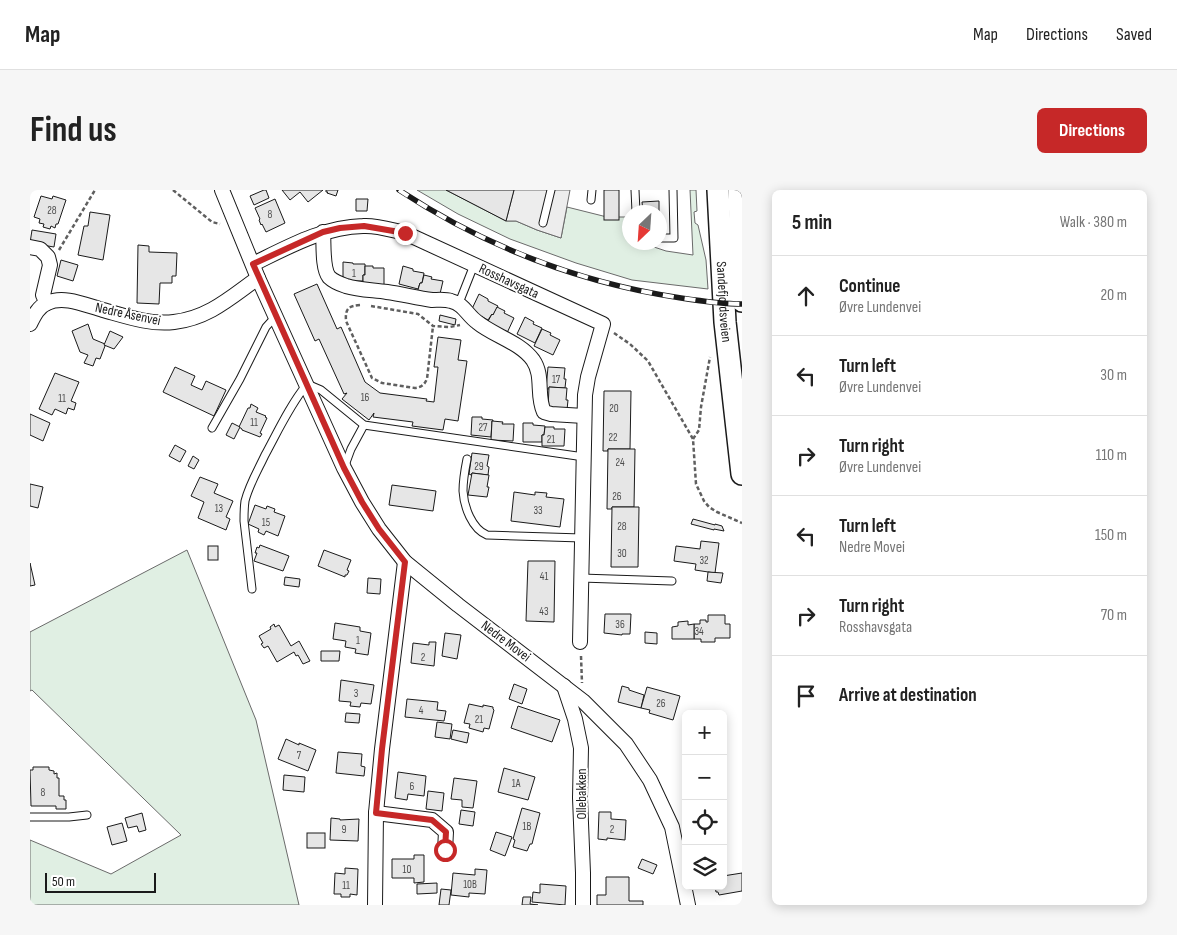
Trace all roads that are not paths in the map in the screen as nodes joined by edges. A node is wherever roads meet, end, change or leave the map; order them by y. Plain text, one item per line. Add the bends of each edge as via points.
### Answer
1 (222, 190) edge
2 (551, 190) edge
3 (592, 190) edge
4 (635, 190) edge
5 (673, 190) edge
6 (718, 190) edge
7 (739, 190) edge
8 (591, 200) dead end
9 (636, 205) edge
10 (543, 223) dead end
11 (323, 232) junction
12 (667, 238) edge
13 (30, 247) edge
14 (253, 264) junction
15 (474, 264) junction
16 (258, 278) junction
17 (742, 301) edge
18 (47, 303) junction
19 (459, 304) junction
20 (276, 316) junction
21 (30, 324) edge
22 (307, 384) junction
23 (584, 416) junction
24 (364, 425) junction
25 (212, 428) dead end
26 (584, 457) junction
27 (467, 459) dead end
28 (344, 468) junction
29 (742, 474) edge
30 (582, 538) junction
31 (405, 562) junction
32 (581, 578) junction
33 (672, 580) dead end
34 (252, 589) dead end
35 (580, 642) road end
36 (563, 685) junction
37 (376, 813) junction
38 (87, 815) dead end
39 (30, 817) edge
40 (445, 850) dead end
41 (375, 905) edge
42 (583, 905) edge
43 (688, 905) edge

1 - 14 street, Nedre Movei
2 - 10 lane
3 - 8 lane
4 - 9 lane
5 - 12 lane via 674,238
6 - 29 main road, Sandefjordsveien via 725,322
7 - 17 main road, Sandefjordsveien
11 - 14 street, Rosshavsgata
11 - 15 street, Rosshavsgata via 364,226 384,228 405,233
11 - 19 street via 327,272 340,284
13 - 18 street via 40,249 48,257 50,264 43,295
14 - 16 street, Nedre Movei
15 - 19 lane
15 - 23 street, Rosshavsgata via 603,324 588,377
16 - 18 street, Nedre Åsenvei via 212,310 192,319 172,322 130,317 73,301
16 - 20 street, Nedre Movei
18 - 21 street via 38,309
19 - 23 street via 472,319 521,348 534,361 544,412
20 - 22 street, Nedre Movei
20 - 25 lane via 266,326
22 - 24 lane via 321,390
22 - 28 street, Nedre Movei
22 - 34 lane via 274,438 246,499 244,520
23 - 26 street
24 - 26 lane
24 - 28 lane
26 - 30 street
27 - 30 lane via 463,493 470,516 481,533 487,536
28 - 31 street, Nedre Movei via 375,523
30 - 32 street
31 - 36 street, Nedre Movei
31 - 37 street
32 - 33 lane
32 - 35 street
36 - 42 street, Ollebakken via 581,748
36 - 43 street, Nedre Movei via 626,744 650,780 672,827
37 - 40 street via 432,820 446,832
37 - 41 street
38 - 39 lane

